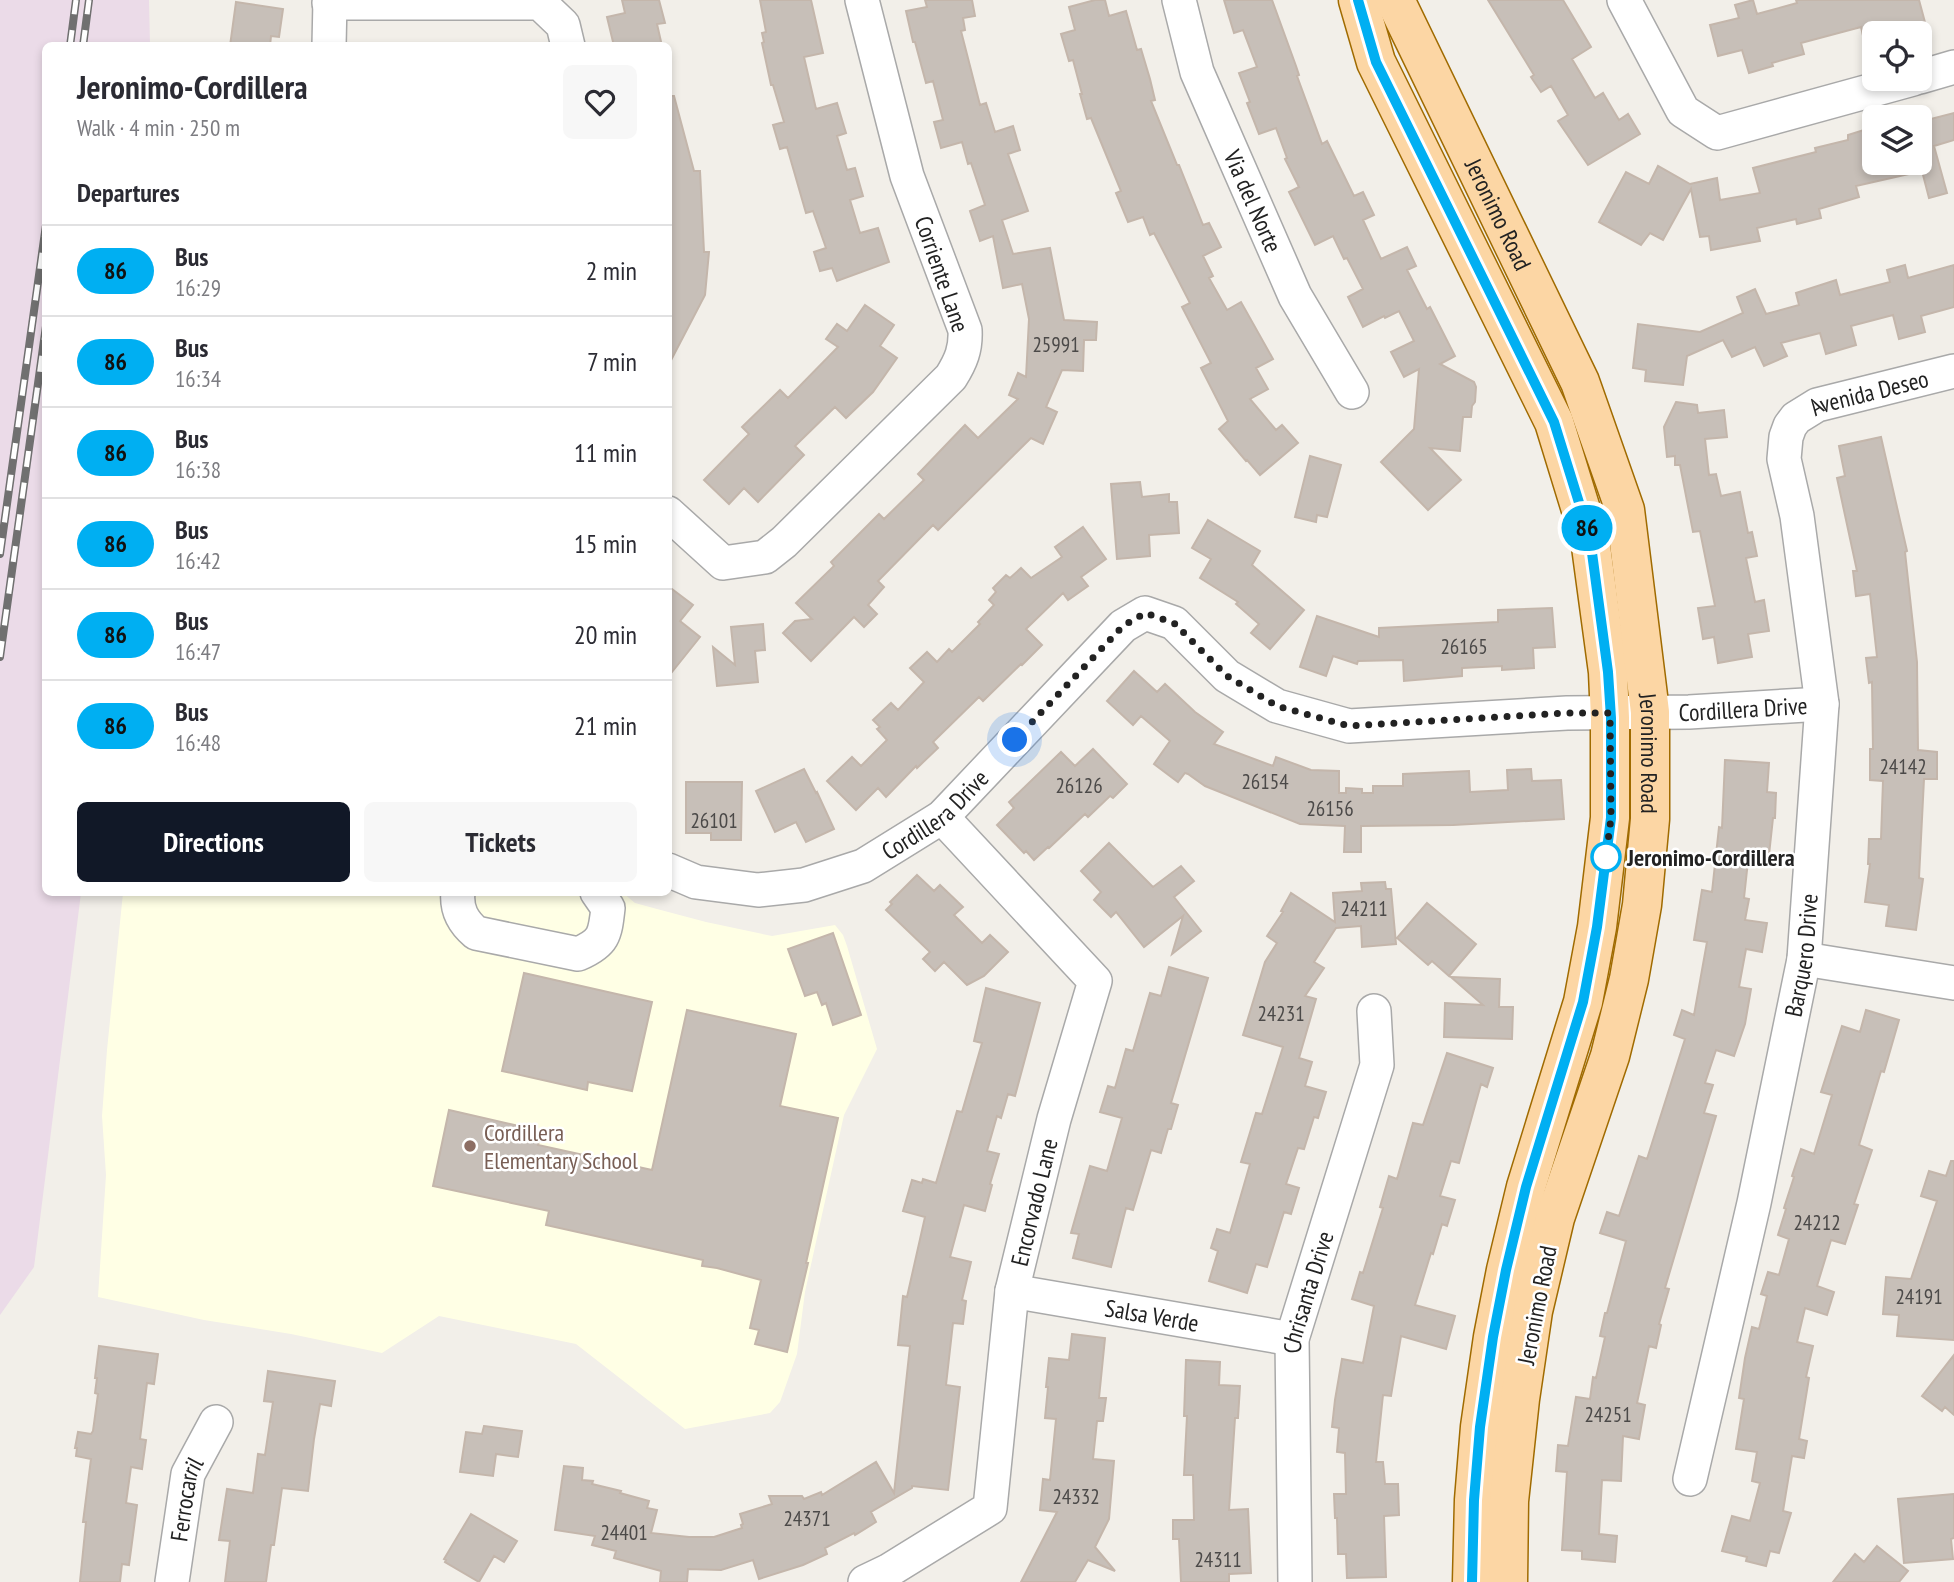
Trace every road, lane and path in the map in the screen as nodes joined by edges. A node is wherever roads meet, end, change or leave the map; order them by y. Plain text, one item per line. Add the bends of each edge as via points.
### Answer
1 (862, 0) edge
2 (1179, 0) edge
3 (1358, 0) edge
4 (1395, 0) edge
5 (1624, 0) edge
6 (329, 1) edge
7 (329, 42) edge
8 (567, 42) edge
9 (1954, 68) edge
10 (1932, 74) edge
11 (1869, 91) edge
12 (1954, 371) edge
13 (1352, 392) dead end
14 (1790, 426) joint
15 (672, 517) edge
16 (1822, 704) junction
17 (1650, 712) junction
18 (1610, 713) junction
19 (942, 817) junction
20 (672, 872) edge
21 (458, 896) edge
22 (600, 896) edge
23 (1804, 959) junction
24 (1954, 983) edge
25 (1374, 1011) dead end
26 (1012, 1291) junction
27 (1292, 1339) junction
28 (216, 1422) dead end
29 (1689, 1479) dead end
30 (172, 1582) edge
31 (865, 1582) edge
32 (1295, 1582) edge
33 (1472, 1582) edge
34 (1508, 1582) edge

1 - 15 street, Corriente Lane via 907,176 965,330 961,360 951,377 765,557 723,563
2 - 13 street, Via del Norte via 1197,72 1295,296
3 - 18 main road, Jeronimo Road via 1376,62 1554,422 1590,538
4 - 17 main road, Jeronimo Road via 1580,382 1625,510
5 - 11 street via 1683,111 1717,133
6 - 7 street
6 - 8 street via 540,3 563,25
9 - 10 street
12 - 14 street, Avenida Deseo via 1817,405
14 - 16 street, Barquero Drive via 1784,459 1797,516
16 - 17 street, Cordillera Drive
16 - 23 street, Barquero Drive
17 - 18 street, Cordillera Drive
17 - 34 main road, Jeronimo Road via 1650,819 1642,905 1610,1056 1555,1218 1533,1311 1509,1501
18 - 19 street, Cordillera Drive via 1349,726 1277,706 1227,676 1174,623 1145,613 1123,626
18 - 33 main road, Jeronimo Road via 1611,818 1597,927 1583,1002 1526,1187 1493,1337 1479,1439
19 - 20 street, Cordillera Drive via 863,866 804,885 758,890 696,882
19 - 26 street, Encorvado Lane via 1095,981 1054,1119
21 - 22 street via 464,923 476,933 578,954 593,948 604,936 608,908
23 - 24 street
23 - 29 street, Barquero Drive via 1754,1203
25 - 27 street, Chrisanta Drive via 1377,1065
26 - 27 street, Salsa Verde
26 - 31 street, Encorvado Lane via 990,1507
27 - 32 street, Chrisanta Drive
28 - 30 street, Ferrocarril via 188,1474

